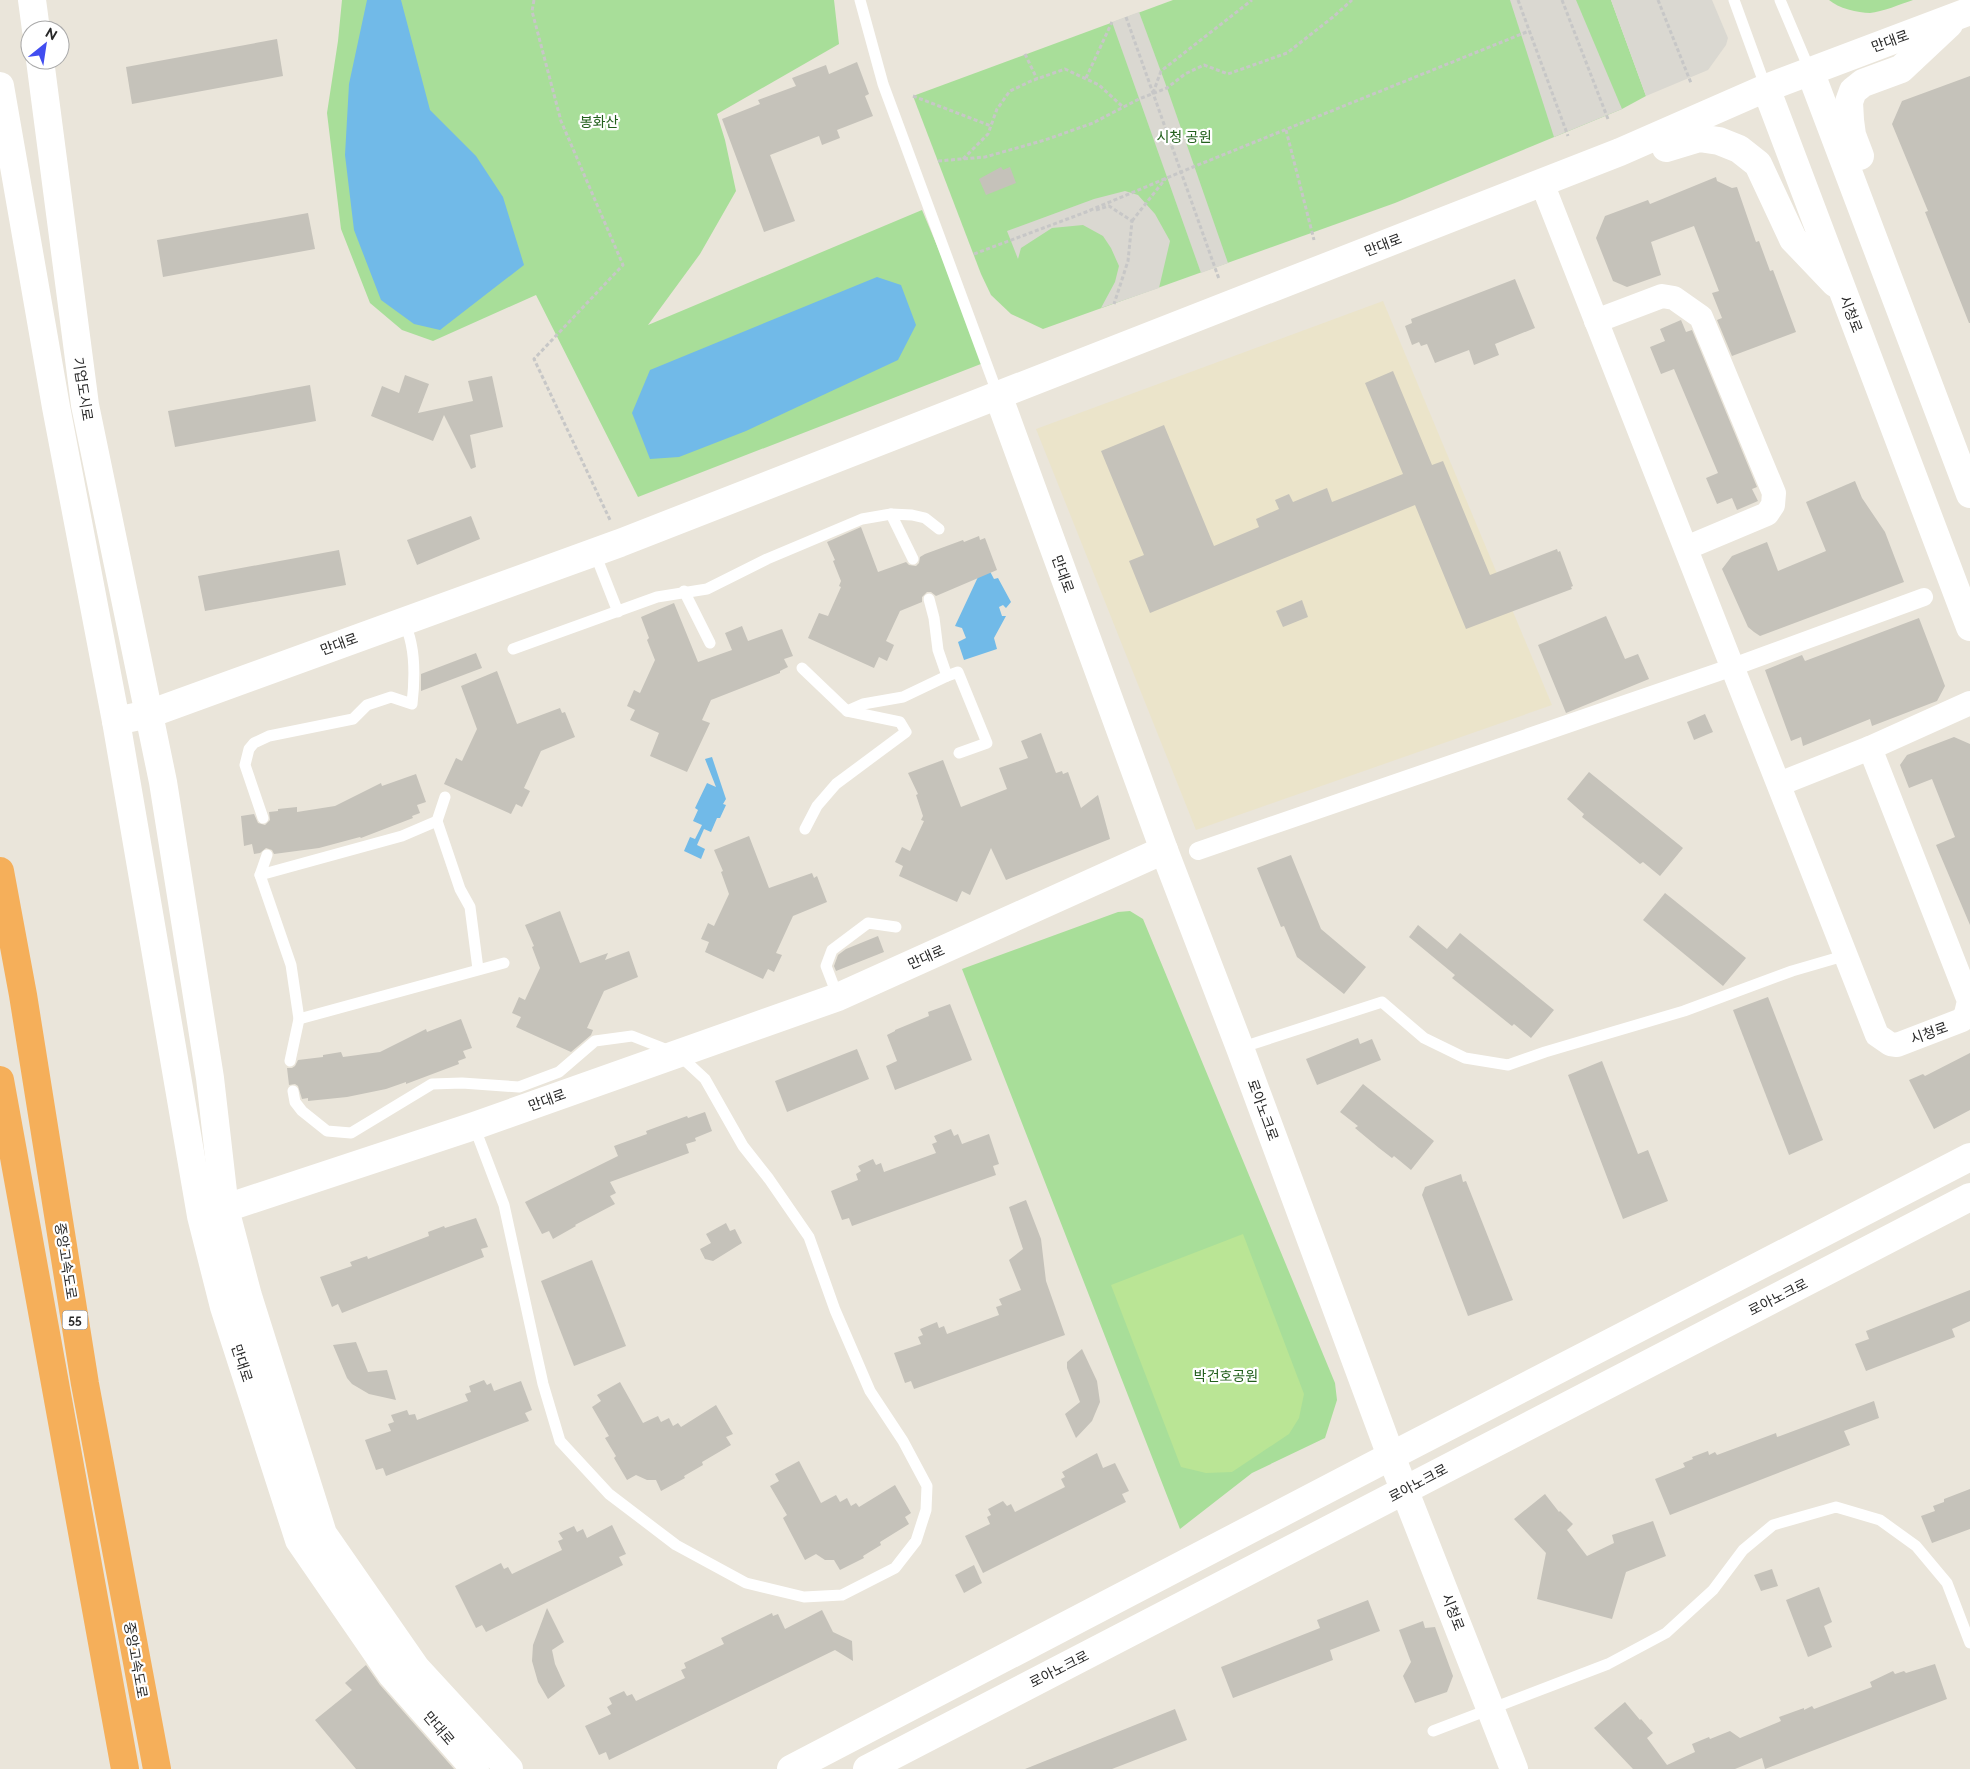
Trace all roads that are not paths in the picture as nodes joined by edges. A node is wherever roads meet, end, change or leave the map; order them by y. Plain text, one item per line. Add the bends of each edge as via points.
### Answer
1 (32, 0) edge
2 (860, 0) edge
3 (1734, 0) edge
4 (1780, 0) edge
5 (1965, 13) edge
6 (35, 20) edge
7 (41, 70) edge
8 (1810, 70) junction
9 (0, 86) edge
10 (1766, 88) junction
11 (1620, 152) junction
12 (1542, 183) junction
13 (1883, 263) junction
14 (1843, 292) junction
15 (1596, 321) junction
16 (998, 395) junction
17 (1970, 494) edge
18 (892, 514) junction
19 (939, 529) dead end
20 (1686, 548) junction
21 (594, 551) junction
22 (913, 559) dead end
23 (684, 591) junction
24 (1924, 597) dead end
25 (928, 599) dead end
26 (618, 612) junction
27 (402, 621) junction
28 (1970, 627) edge
29 (710, 643) dead end
30 (513, 648) dead end
31 (1733, 667) junction
32 (802, 668) dead end
33 (947, 676) junction
34 (1970, 702) edge
35 (847, 711) junction
36 (149, 714) junction
37 (116, 721) junction
38 (1870, 748) junction
39 (958, 753) dead end
40 (1779, 784) junction
41 (445, 796) dead end
42 (263, 818) dead end
43 (437, 821) junction
44 (805, 829) dead end
45 (1164, 850) junction
46 (1198, 851) dead end
47 (267, 855) dead end
48 (0, 871) edge
49 (260, 875) junction
50 (896, 927) dead end
51 (1847, 955) junction
52 (504, 963) dead end
53 (478, 969) junction
54 (838, 997) junction
55 (299, 1019) junction
56 (1240, 1048) junction
57 (678, 1054) junction
58 (290, 1062) dead end
59 (0, 1080) edge
60 (293, 1090) dead end
61 (474, 1126) junction
62 (1970, 1157) edge
63 (1970, 1197) edge
64 (213, 1212) junction
65 (1391, 1456) junction
66 (1405, 1490) junction
67 (1970, 1643) edge
68 (1490, 1708) junction
69 (1433, 1731) dead end
70 (125, 1769) edge
71 (157, 1769) edge
72 (475, 1769) edge
73 (509, 1769) edge
74 (791, 1769) edge
75 (867, 1769) edge
76 (1514, 1769) edge

1 - 6 street
2 - 16 lane via 883,84
3 - 10 lane, 시청로
4 - 8 lane
5 - 8 street, 만대로
5 - 13 street via 1901,69 1863,83 1853,92 1849,102 1852,135 1869,178
7 - 36 street, 기업도시로 via 85,405
8 - 10 street, 만대로
8 - 13 street
9 - 37 street, 기업도시로 via 56,407
10 - 11 street, 만대로
10 - 14 street, 시청로
11 - 12 street, 만대로
11 - 14 street via 1667,148 1699,138 1739,149 1758,164 1793,239
12 - 15 street, 시청로
12 - 16 street, 만대로
13 - 17 street
14 - 28 street, 시청로
15 - 20 street, 시청로
15 - 20 street via 1662,296 1674,298 1700,317 1774,493 1773,505 1767,514
16 - 21 street, 만대로
16 - 45 street, 만대로
18 - 19 lane via 925,518
18 - 22 lane
18 - 23 lane via 862,519 767,559 707,589
20 - 31 street, 시청로
21 - 26 lane
21 - 27 street, 만대로
23 - 26 lane
23 - 29 lane
24 - 31 street
25 - 33 lane via 938,650
26 - 30 lane
27 - 36 street, 만대로
27 - 42 lane via 410,633 414,685 412,704 391,697 367,706 352,719 269,736 254,743 245,765
31 - 40 street, 시청로
31 - 46 street
32 - 35 lane
33 - 35 lane via 903,697 863,704
33 - 39 lane via 958,672 987,743
34 - 38 street
35 - 44 lane via 900,722 906,732 836,784 817,806
36 - 37 street
36 - 64 street, 만대로 via 163,782 210,1078
37 - 64 street, 만대로
38 - 40 street
38 - 51 street, 시청로 via 1969,1002 1966,1014 1962,1020 1890,1044 1877,1035
40 - 51 street, 시청로
41 - 43 lane
43 - 49 lane via 402,836
43 - 53 lane via 460,889 470,907
45 - 54 street, 만대로
45 - 56 street, 로아노크로
47 - 49 lane
48 - 71 highway, 중앙고속도로 / 55 via 85,1384
49 - 55 lane via 291,965
50 - 54 lane via 868,923 832,950 826,966
51 - 56 lane via 1792,971 1684,1011 1508,1065 1465,1058 1424,1038 1382,1002
52 - 53 lane
53 - 55 lane
54 - 57 street, 만대로
55 - 58 lane
56 - 65 street, 로아노크로
57 - 60 lane via 632,1036 595,1041 559,1072 519,1087 432,1084 351,1133 327,1131 302,1111 295,1102
57 - 61 street, 만대로
57 - 61 lane via 705,1079 743,1146 809,1238 835,1310 870,1391 927,1486 926,1510 916,1541 895,1568 842,1595 804,1596 746,1583 691,1554 609,1494 560,1441 543,1384 504,1205
59 - 70 highway, 55
61 - 64 street, 만대로
62 - 65 street
63 - 66 street, 로아노크로
64 - 72 street, 만대로 via 224,1307 299,1540 392,1675
64 - 73 street, 만대로 via 248,1296 323,1534 416,1668
65 - 66 street, 시청로
65 - 74 street
66 - 68 street, 시청로
66 - 75 street, 로아노크로
67 - 68 lane via 1947,1583 1916,1546 1880,1520 1836,1507 1773,1525 1743,1550 1713,1590 1666,1633 1608,1664
68 - 69 lane
68 - 76 street, 시청로

